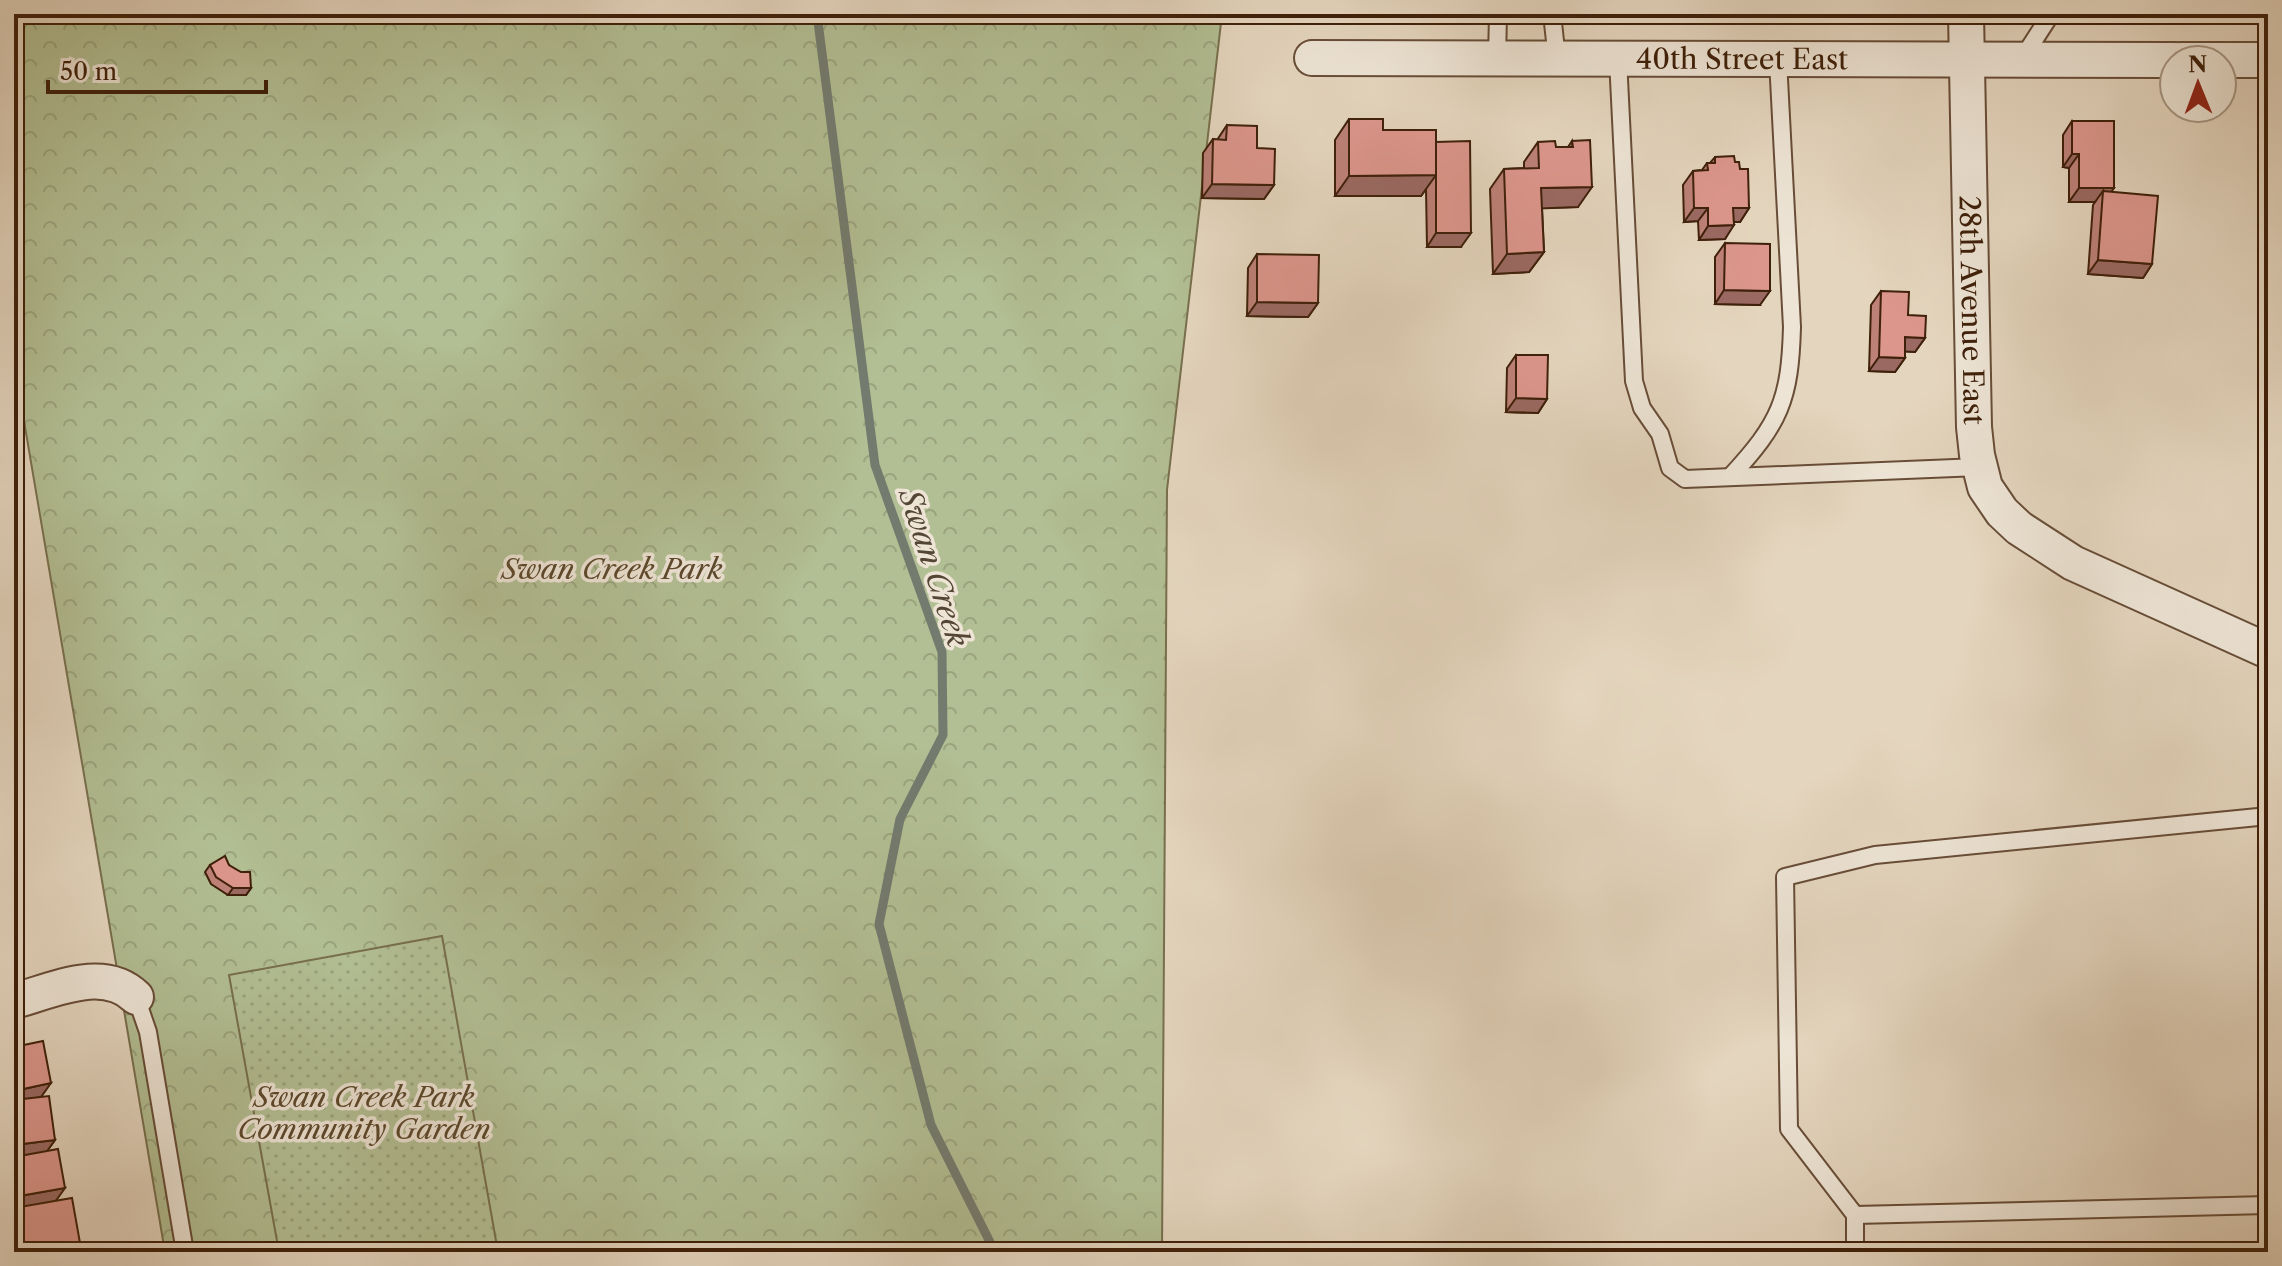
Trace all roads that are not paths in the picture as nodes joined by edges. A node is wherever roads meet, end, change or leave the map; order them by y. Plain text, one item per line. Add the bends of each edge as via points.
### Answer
1 (1498, 14) edge
2 (1552, 14) edge
3 (1966, 14) edge
4 (2051, 14) edge
5 (1312, 58) dead end
6 (1497, 59) junction
7 (1557, 59) junction
8 (1618, 59) junction
9 (1778, 60) junction
10 (1966, 60) junction
11 (2022, 60) junction
12 (2158, 60) edge
13 (2238, 60) edge
14 (2268, 60) edge
15 (1979, 467) junction
16 (1730, 477) junction
17 (2268, 651) edge
18 (2268, 816) edge
19 (136, 997) joint
20 (14, 1001) edge
21 (2268, 1205) edge
22 (1855, 1215) junction
23 (185, 1252) edge
24 (1855, 1252) edge

1 - 6 lane
2 - 7 lane
3 - 10 street, 28th Avenue East
4 - 11 lane
5 - 6 street, 40th Street East
6 - 7 street, 40th Street East
7 - 8 street, 40th Street East
8 - 9 street, 40th Street East
8 - 16 lane via 1634,381 1670,468 1685,479
9 - 10 street, 40th Street East
9 - 16 lane via 1791,363 1783,404 1758,447
10 - 11 street, 40th Street East
10 - 15 street, 28th Avenue East
11 - 12 street, 40th Street East
13 - 14 street
15 - 16 lane
15 - 17 street, 28th Avenue East via 2002,512 2073,563
18 - 22 lane via 1875,855 1785,877 1789,1129
19 - 20 street via 119,984 96,980
19 - 23 lane via 148,1032
21 - 22 lane
22 - 24 lane

